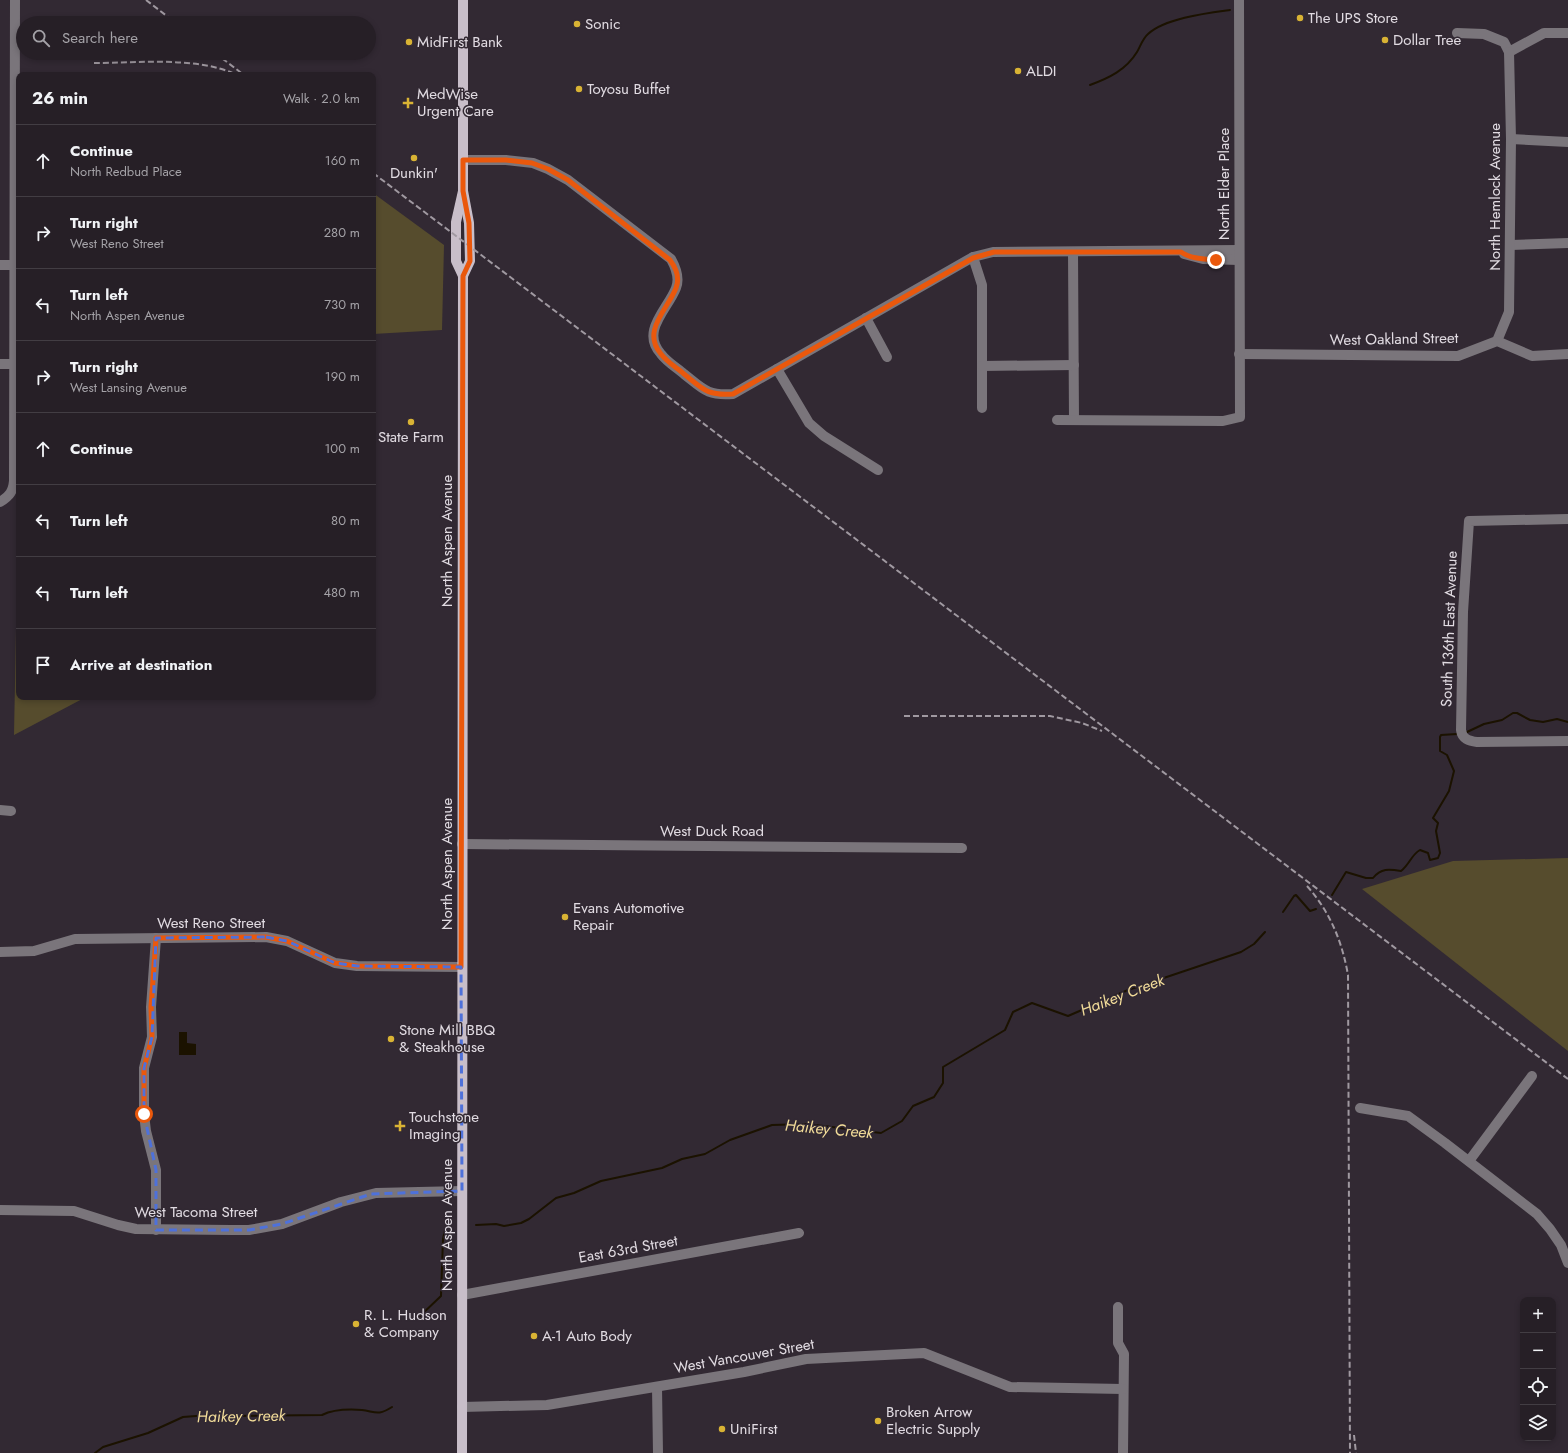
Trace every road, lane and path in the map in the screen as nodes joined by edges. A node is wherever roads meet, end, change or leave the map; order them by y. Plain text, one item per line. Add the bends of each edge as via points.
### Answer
1 (15, 0) edge
2 (463, 0) edge
3 (1239, 0) edge
4 (1568, 33) edge
5 (1457, 34) dead end
6 (1509, 52) junction
7 (1512, 139) junction
8 (1568, 142) edge
9 (463, 160) junction
10 (1568, 243) edge
11 (1511, 245) junction
12 (1073, 252) junction
13 (1239, 255) junction
14 (973, 258) junction
15 (0, 265) edge
16 (14, 265) junction
17 (866, 318) junction
18 (1497, 341) junction
19 (1239, 354) junction
20 (1568, 354) edge
21 (887, 357) dead end
22 (0, 364) edge
23 (14, 364) junction
24 (1074, 365) junction
25 (982, 366) junction
26 (776, 369) junction
27 (982, 408) dead end
28 (1057, 420) dead end
29 (1074, 420) junction
30 (878, 470) dead end
31 (0, 502) edge
32 (1568, 519) edge
33 (1568, 741) edge
34 (0, 810) edge
35 (11, 811) dead end
36 (462, 844) junction
37 (962, 848) dead end
38 (156, 938) junction
39 (3, 952) edge
40 (461, 967) junction
41 (1532, 1076) dead end
42 (1360, 1108) dead end
43 (1469, 1161) junction
44 (462, 1191) junction
45 (0, 1210) edge
46 (156, 1230) junction
47 (799, 1233) dead end
48 (1568, 1263) edge
49 (462, 1295) junction
50 (1118, 1307) dead end
51 (657, 1387) junction
52 (1123, 1389) junction
53 (462, 1407) junction
54 (462, 1453) edge
55 (658, 1453) edge
56 (1123, 1453) edge

1 - 16 street
2 - 9 main road, North Aspen Avenue
3 - 13 street, North Elder Place
4 - 6 street via 1544,33
5 - 6 street via 1484,34 1504,42
6 - 7 street, North Hemlock Avenue
7 - 8 street
7 - 11 street, North Hemlock Avenue
9 - 26 street via 506,160 532,163 548,169 568,180 670,260 676,269 676,288 656,321 655,344 660,354 706,392 733,394
9 - 36 main road, North Aspen Avenue via 463,191 456,222 456,261 463,276
10 - 11 street
11 - 18 street, North Hemlock Avenue via 1509,312
12 - 13 street
12 - 14 street via 994,252
12 - 24 street
13 - 19 street, North Elder Place
14 - 17 street
14 - 25 street via 982,285
15 - 16 street
16 - 23 street
17 - 21 street
17 - 26 street
18 - 19 street, West Oakland Street via 1458,356
18 - 20 street via 1532,356
19 - 29 street, North Elder Place via 1240,417 1223,421
22 - 23 street
23 - 31 street via 13,490
24 - 25 street
24 - 29 street
25 - 27 street
26 - 30 street via 809,423 824,436
28 - 29 street
32 - 33 street, South 136th East Avenue via 1469,520 1462,650 1461,730 1464,738 1477,742
34 - 35 street
36 - 37 street, West Duck Road
36 - 40 main road, North Aspen Avenue
38 - 39 street, West Reno Street via 75,939 34,951
38 - 40 street, West Reno Street via 266,937 287,941 335,963 357,966
38 - 46 street via 151,1007 152,1037 144,1068 146,1131 156,1170
40 - 44 main road, North Aspen Avenue
41 - 43 street
42 - 43 street via 1408,1116
43 - 48 street via 1537,1214 1557,1239
44 - 46 street, West Tacoma Street via 391,1191 371,1194 341,1202 282,1224 249,1230
44 - 49 main road, North Aspen Avenue
45 - 46 street, West Tacoma Street via 74,1211 127,1228
47 - 49 street, East 63rd Street
49 - 53 main road, North Aspen Avenue
50 - 52 street via 1118,1343 1124,1354
51 - 52 street, West Vancouver Street via 806,1359 924,1353 1010,1387
51 - 53 street, West Vancouver Street via 547,1405
51 - 55 street
52 - 56 street
53 - 54 main road, North Aspen Avenue

